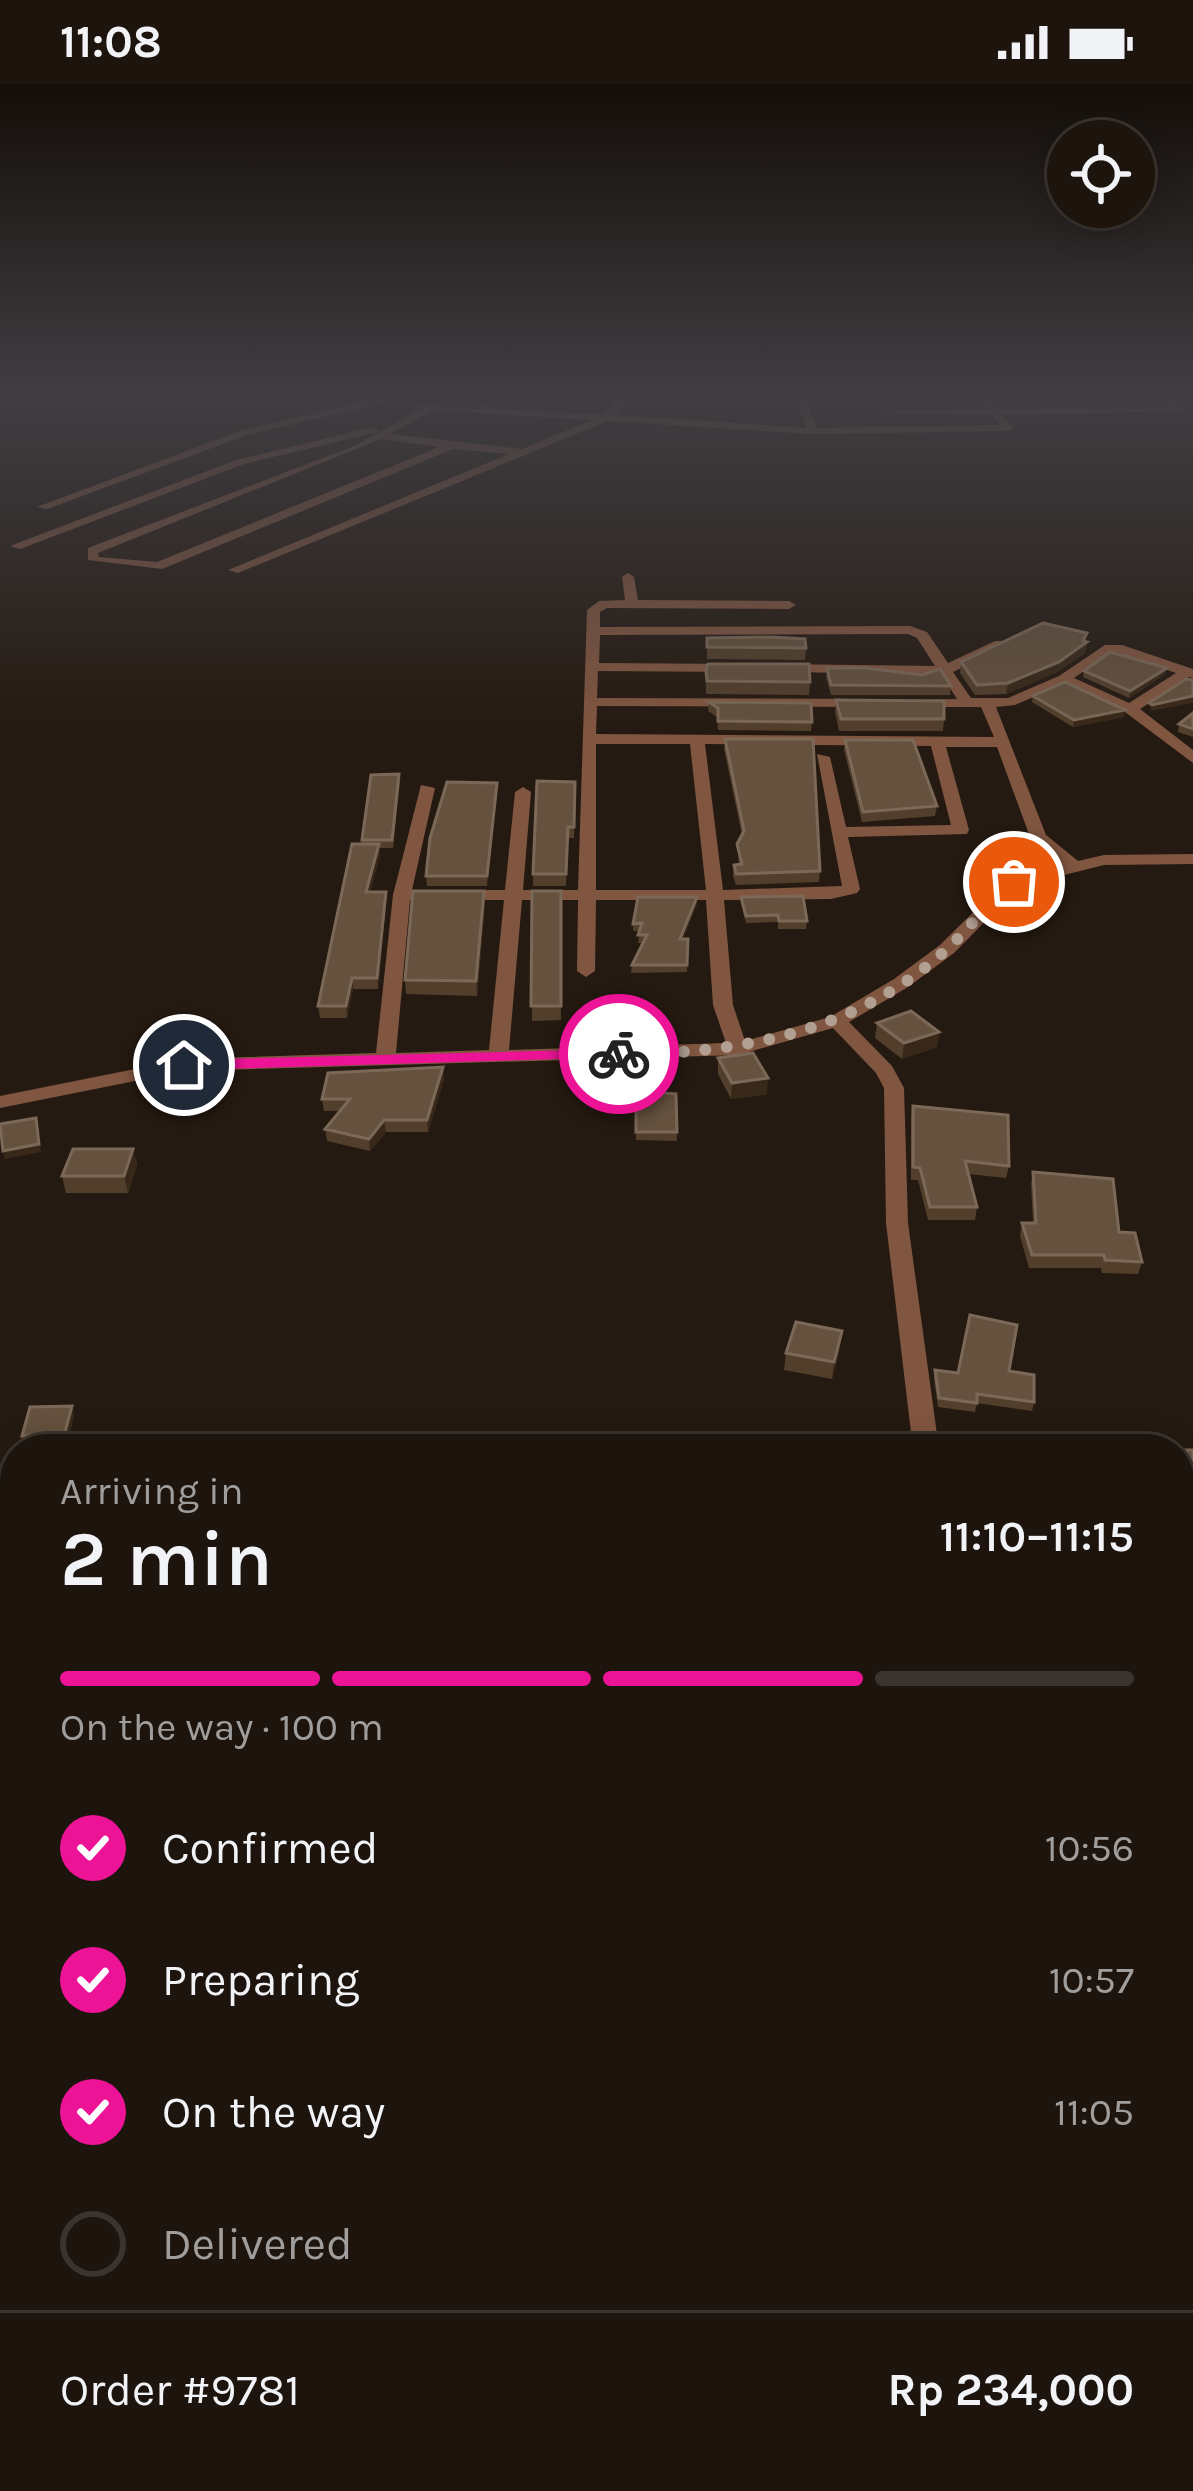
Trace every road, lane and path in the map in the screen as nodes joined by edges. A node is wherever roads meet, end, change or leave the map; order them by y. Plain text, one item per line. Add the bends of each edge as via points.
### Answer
1 (120, 507) edge
2 (201, 507) edge
3 (302, 507) edge
4 (393, 507) edge
5 (16, 546) dead end
6 (234, 570) dead end
7 (628, 577) dead end
8 (632, 604) junction
9 (789, 604) dead end
10 (594, 631) junction
11 (1016, 636) edge
12 (594, 667) junction
13 (945, 670) junction
14 (1190, 673) edge
15 (1064, 680) junction
16 (592, 702) junction
17 (873, 703) edge
18 (897, 704) edge
19 (968, 704) junction
20 (988, 705) junction
21 (1130, 710) junction
22 (588, 739) junction
23 (697, 739) junction
24 (937, 742) junction
25 (1003, 742) junction
26 (822, 757) dead end
27 (1193, 758) edge
28 (427, 788) dead end
29 (523, 792) dead end
30 (840, 832) junction
31 (1193, 859) edge
32 (1074, 866) junction
33 (514, 894) junction
34 (402, 895) junction
35 (584, 895) junction
36 (715, 895) junction
37 (586, 971) dead end
38 (837, 1022) junction
39 (738, 1049) junction
40 (498, 1057) junction
41 (385, 1060) junction
42 (0, 1102) edge
43 (924, 1434) edge

1 - 5 street
2 - 3 street via 92,551 94,560 158,566
4 - 6 street
7 - 8 street
8 - 9 street
8 - 10 street via 598,606
10 - 12 street
10 - 13 street via 910,630
11 - 13 street
12 - 13 street
12 - 16 street
13 - 19 street
14 - 15 street via 1112,648
14 - 21 street
15 - 20 street
15 - 21 street
16 - 17 street
16 - 22 street
18 - 19 street
19 - 20 street
20 - 25 street
21 - 27 street
22 - 23 street
22 - 35 street
23 - 24 street
23 - 36 street
24 - 25 street
24 - 30 street via 961,830
25 - 32 street via 1038,837
26 - 30 street
28 - 34 street
29 - 33 street
30 - 36 street via 849,891
31 - 32 street
32 - 38 street via 1014,882 947,949
33 - 34 street
33 - 35 street
33 - 40 street
34 - 41 street
35 - 36 street
35 - 37 street
36 - 39 street via 723,1005
38 - 39 street
38 - 43 street via 894,1088 898,1223
39 - 40 street
40 - 41 street
41 - 42 street via 184,1065

